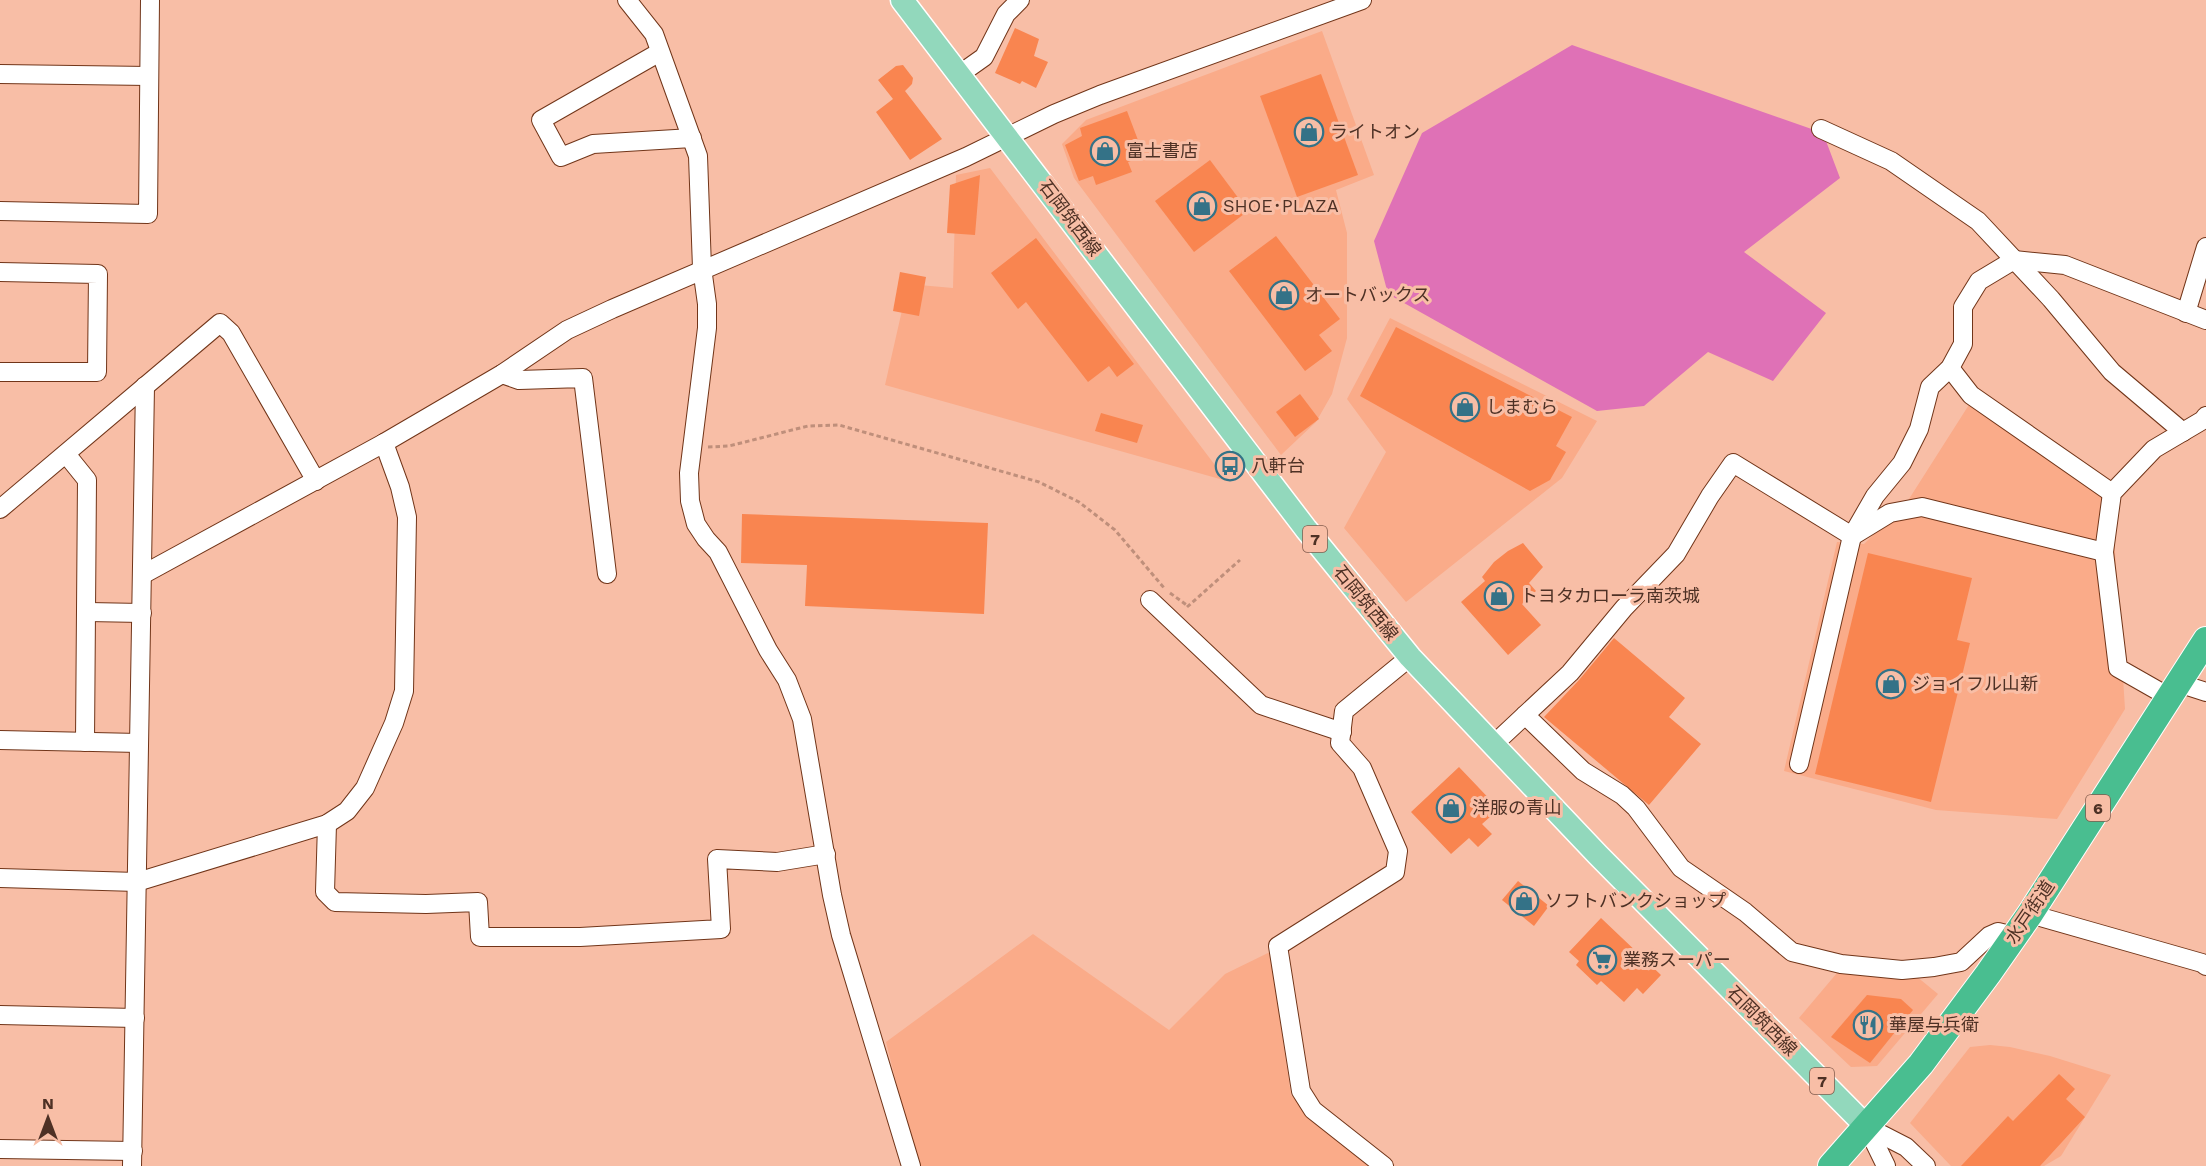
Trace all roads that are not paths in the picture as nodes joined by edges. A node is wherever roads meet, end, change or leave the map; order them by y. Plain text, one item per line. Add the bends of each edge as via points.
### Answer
1 (150, 0) edge
2 (627, 0) edge
3 (902, 0) edge
4 (1020, 0) edge
5 (1362, 0) edge
6 (1008, 7) edge
7 (660, 51) junction
8 (0, 74) edge
9 (960, 74) junction
10 (149, 76) junction
11 (1821, 129) dead end
12 (1008, 137) junction
13 (692, 138) junction
14 (0, 211) edge
15 (2206, 247) edge
16 (2014, 260) junction
17 (702, 268) junction
18 (0, 272) edge
19 (2186, 313) junction
20 (2206, 320) edge
21 (1950, 368) junction
22 (0, 372) edge
23 (502, 374) junction
24 (145, 386) junction
25 (2206, 416) edge
26 (2183, 432) junction
27 (384, 443) junction
28 (66, 454) junction
29 (316, 481) junction
30 (2112, 493) junction
31 (0, 509) edge
32 (1852, 536) junction
33 (2103, 552) junction
34 (607, 574) dead end
35 (142, 575) junction
36 (1150, 600) dead end
37 (88, 612) junction
38 (141, 613) junction
39 (2206, 640) edge
40 (1410, 657) junction
41 (2173, 690) junction
42 (2206, 692) edge
43 (1525, 716) junction
44 (1342, 732) junction
45 (0, 740) edge
46 (85, 742) junction
47 (140, 743) junction
48 (1493, 745) junction
49 (1799, 764) dead end
50 (327, 824) junction
51 (825, 854) junction
52 (0, 878) edge
53 (137, 882) junction
54 (2030, 914) junction
55 (2014, 936) junction
56 (2206, 966) edge
57 (0, 1015) edge
58 (135, 1018) junction
59 (1867, 1127) junction
60 (0, 1149) edge
61 (132, 1158) edge
62 (911, 1166) edge
63 (1384, 1166) edge
64 (1832, 1166) edge
65 (1886, 1166) edge
66 (1926, 1166) edge

1 - 10 street
2 - 7 street via 654,34
3 - 9 main road, 石岡筑西線 / 7
4 - 6 street
5 - 12 street via 1100,95
6 - 9 street via 984,57
7 - 13 street
7 - 13 street via 541,120 561,157 593,144
8 - 10 street
9 - 12 main road, 石岡筑西線 / 7
10 - 14 street via 148,214
11 - 16 street via 1891,160 1978,221
12 - 17 street via 799,230
12 - 40 main road, 石岡筑西線 / 7 via 1306,529
13 - 17 street via 700,179
15 - 19 street
16 - 19 street via 2065,265
16 - 21 street via 1979,281 1963,307 1963,344
16 - 26 street via 2112,372
17 - 23 street via 567,330
17 - 51 street via 707,328 688,473 690,501 696,524 718,552 796,702
18 - 22 street via 98,274 97,372
19 - 20 street
21 - 30 street via 1971,395
21 - 32 street via 1930,387 1919,429 1902,463 1875,496
23 - 27 street
23 - 34 street via 519,380 583,378
24 - 28 street
24 - 29 street via 220,323 231,333
24 - 35 street
25 - 26 street
26 - 30 street via 2154,449
27 - 29 street
27 - 50 street via 407,517 404,691 365,788 347,811
28 - 31 street
28 - 37 street via 87,480
29 - 35 street
30 - 33 street
32 - 33 street via 1890,513 1922,507
32 - 43 street via 1733,463 1676,554 1570,673
32 - 49 street
33 - 41 street via 2118,668
35 - 38 street
36 - 44 street via 1261,705
37 - 38 street
37 - 46 street
38 - 47 street
39 - 41 highway, 水戸街道 / 6
40 - 44 street via 1344,711
40 - 48 main road, 石岡筑西線 / 7
41 - 42 street
41 - 54 highway, 水戸街道 / 6
43 - 48 street
43 - 55 street via 1583,771 1636,808 1681,868 1745,912 1792,952 1841,964 1902,970 1961,962 1989,936 1998,932
44 - 63 street via 1340,743 1362,768 1398,851 1395,872 1278,946 1301,1091 1313,1110
45 - 46 street
46 - 47 street
47 - 53 street
48 - 59 main road, 石岡筑西線 / 7
50 - 51 street via 325,892 334,902 478,902 480,937 580,937 721,929 717,859 777,862
50 - 53 street
51 - 62 street via 841,935
52 - 53 street
53 - 58 street
54 - 55 highway, 水戸街道 / 6
54 - 56 street
55 - 59 highway, 水戸街道 / 6 via 1921,1064
57 - 58 street
58 - 61 street
59 - 64 highway, 水戸街道 / 6
59 - 65 street
59 - 66 street via 1906,1147
60 - 61 street

